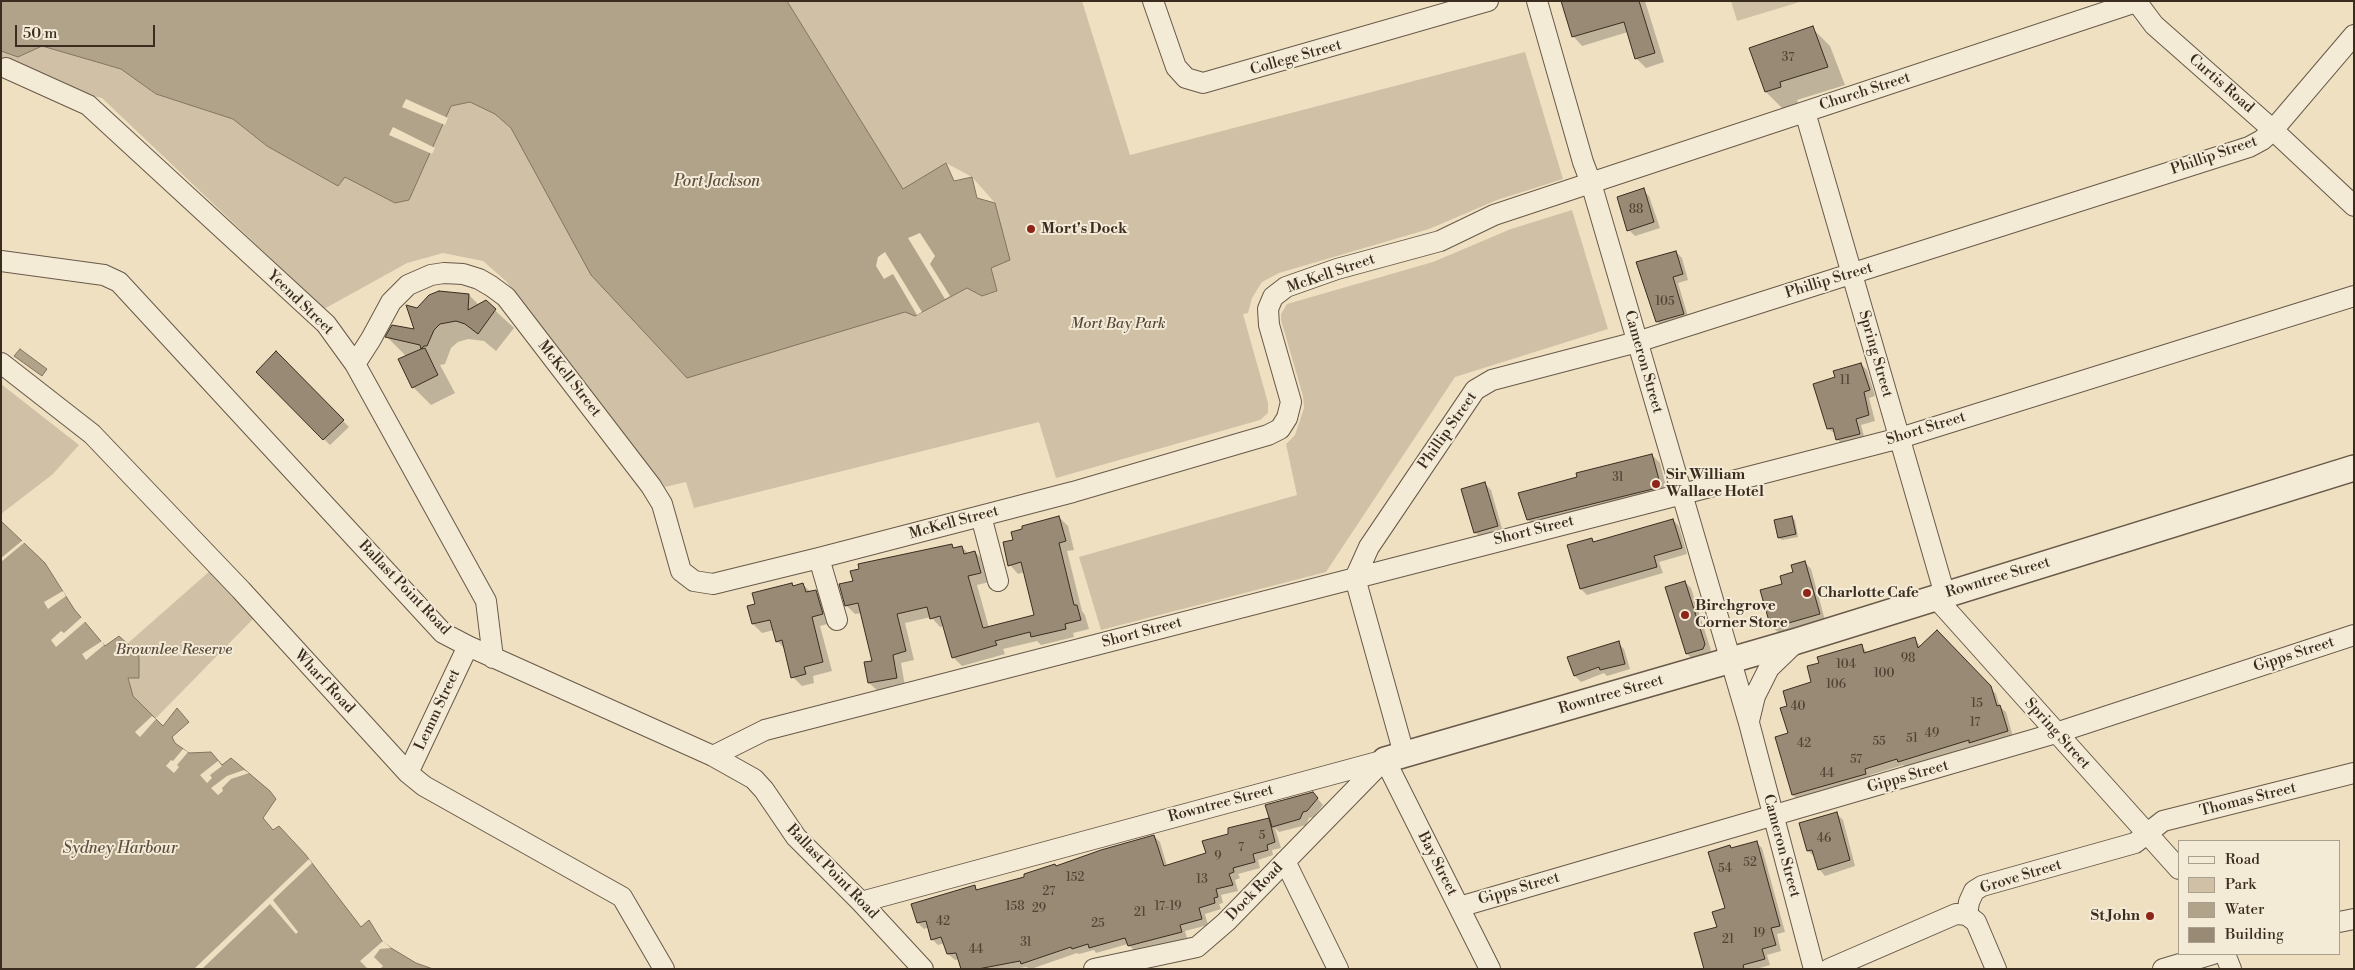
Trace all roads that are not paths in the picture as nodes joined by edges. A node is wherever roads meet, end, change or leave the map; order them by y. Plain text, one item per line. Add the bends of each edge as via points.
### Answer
1 (1153, 1) edge
2 (1488, 1) edge
3 (1537, 1) edge
4 (2137, 2) edge
5 (2354, 35) edge
6 (6, 68) dead end
7 (1805, 112) junction
8 (2273, 130) junction
9 (1591, 183) junction
10 (2354, 206) edge
11 (1, 261) edge
12 (1852, 275) junction
13 (2354, 296) edge
14 (1637, 342) junction
15 (1, 363) edge
16 (355, 364) junction
17 (1900, 438) junction
18 (2354, 468) edge
19 (1682, 493) junction
20 (980, 516) junction
21 (820, 558) junction
22 (1356, 578) junction
23 (998, 581) dead end
24 (1941, 596) junction
25 (837, 620) dead end
26 (2354, 635) edge
27 (1796, 641) junction
28 (468, 646) junction
29 (493, 658) junction
30 (1730, 660) junction
31 (1749, 723) junction
32 (2056, 733) junction
33 (713, 756) junction
34 (1394, 757) junction
35 (408, 773) junction
36 (2354, 773) edge
37 (1334, 774) junction
38 (1342, 801) junction
39 (1773, 816) junction
40 (2147, 834) junction
41 (1285, 861) junction
42 (2178, 868) edge
43 (861, 902) junction
44 (1459, 907) junction
45 (1968, 915) junction
46 (2210, 955) edge
47 (2225, 955) edge
48 (664, 969) edge
49 (924, 969) edge
50 (1094, 969) edge
51 (1338, 969) edge
52 (1490, 969) edge
53 (1814, 969) edge
54 (1829, 969) edge
55 (1996, 969) edge
56 (2163, 969) edge
57 (2231, 969) edge

1 - 2 street, College Street via 1176,67 1186,78 1203,83
3 - 9 street, Cameron Street via 1582,162
4 - 7 street, Church Street
4 - 8 street, Curtis Road via 2154,25
5 - 8 street, Phillip Street
6 - 16 street, Yeend Street via 88,105 326,324
7 - 9 street, Church Street
7 - 12 street, Spring Street
8 - 10 street, Curtis Road
8 - 12 street, Phillip Street via 2249,147
9 - 14 street, Cameron Street
9 - 20 street, McKell Street via 1494,216 1440,241 1337,269 1286,287 1273,297 1268,309 1269,325 1291,402 1280,429 1211,452
11 - 28 street, Ballast Point Road via 104,275 119,282 443,633
12 - 14 street, Phillip Street
12 - 17 street, Spring Street
13 - 17 street, Short Street
14 - 19 street, Cameron Street
14 - 22 street, Phillip Street via 1492,380 1475,390 1369,547
15 - 35 street, Wharf Road via 92,434 241,590
16 - 21 street, McKell Street via 391,302 408,285 444,273 479,279 506,297 651,486 662,504 681,571 694,581 712,584
16 - 29 street, Yeend Street via 486,601
17 - 19 street, Short Street
17 - 24 street, Spring Street
18 - 24 street, Rowntree Street
19 - 22 street, Short Street
19 - 30 street, Cameron Street
20 - 21 street, McKell Street
20 - 23 street
21 - 25 street
22 - 33 street, Short Street via 765,730
22 - 34 street, Bay Street
24 - 27 street, Rowntree Street
24 - 32 street, Spring Street
26 - 32 street, Gipps Street
27 - 30 street, Rowntree Street
27 - 31 street, Cameron Street via 1769,668 1762,680
28 - 29 street, Ballast Point Road
28 - 35 street, Lemm Street
29 - 33 street, Ballast Point Road
30 - 31 street, Cameron Street
30 - 34 street, Rowntree Street
31 - 39 street, Cameron Street
32 - 39 street, Gipps Street
32 - 40 street, Spring Street
33 - 43 street, Ballast Point Road via 754,779 796,837
34 - 37 street, Rowntree Street
34 - 38 street, Dock Road
34 - 44 street, Bay Street
35 - 48 street, Wharf Road via 424,786 622,897
36 - 40 street, Thomas Street via 2163,821
37 - 38 street via 1341,784
37 - 43 street, Rowntree Street
38 - 41 street, Dock Road
39 - 44 street, Gipps Street
39 - 53 street, Cameron Street
40 - 42 street, Spring Street
40 - 45 street, Grove Street via 2135,843 1982,886 1974,891
41 - 50 street, Dock Road via 1197,947
41 - 51 street
43 - 49 street, Ballast Point Road
44 - 52 street, Bay Street
45 - 54 street via 1956,914
45 - 55 street via 1976,922
46 - 56 street
47 - 57 street

